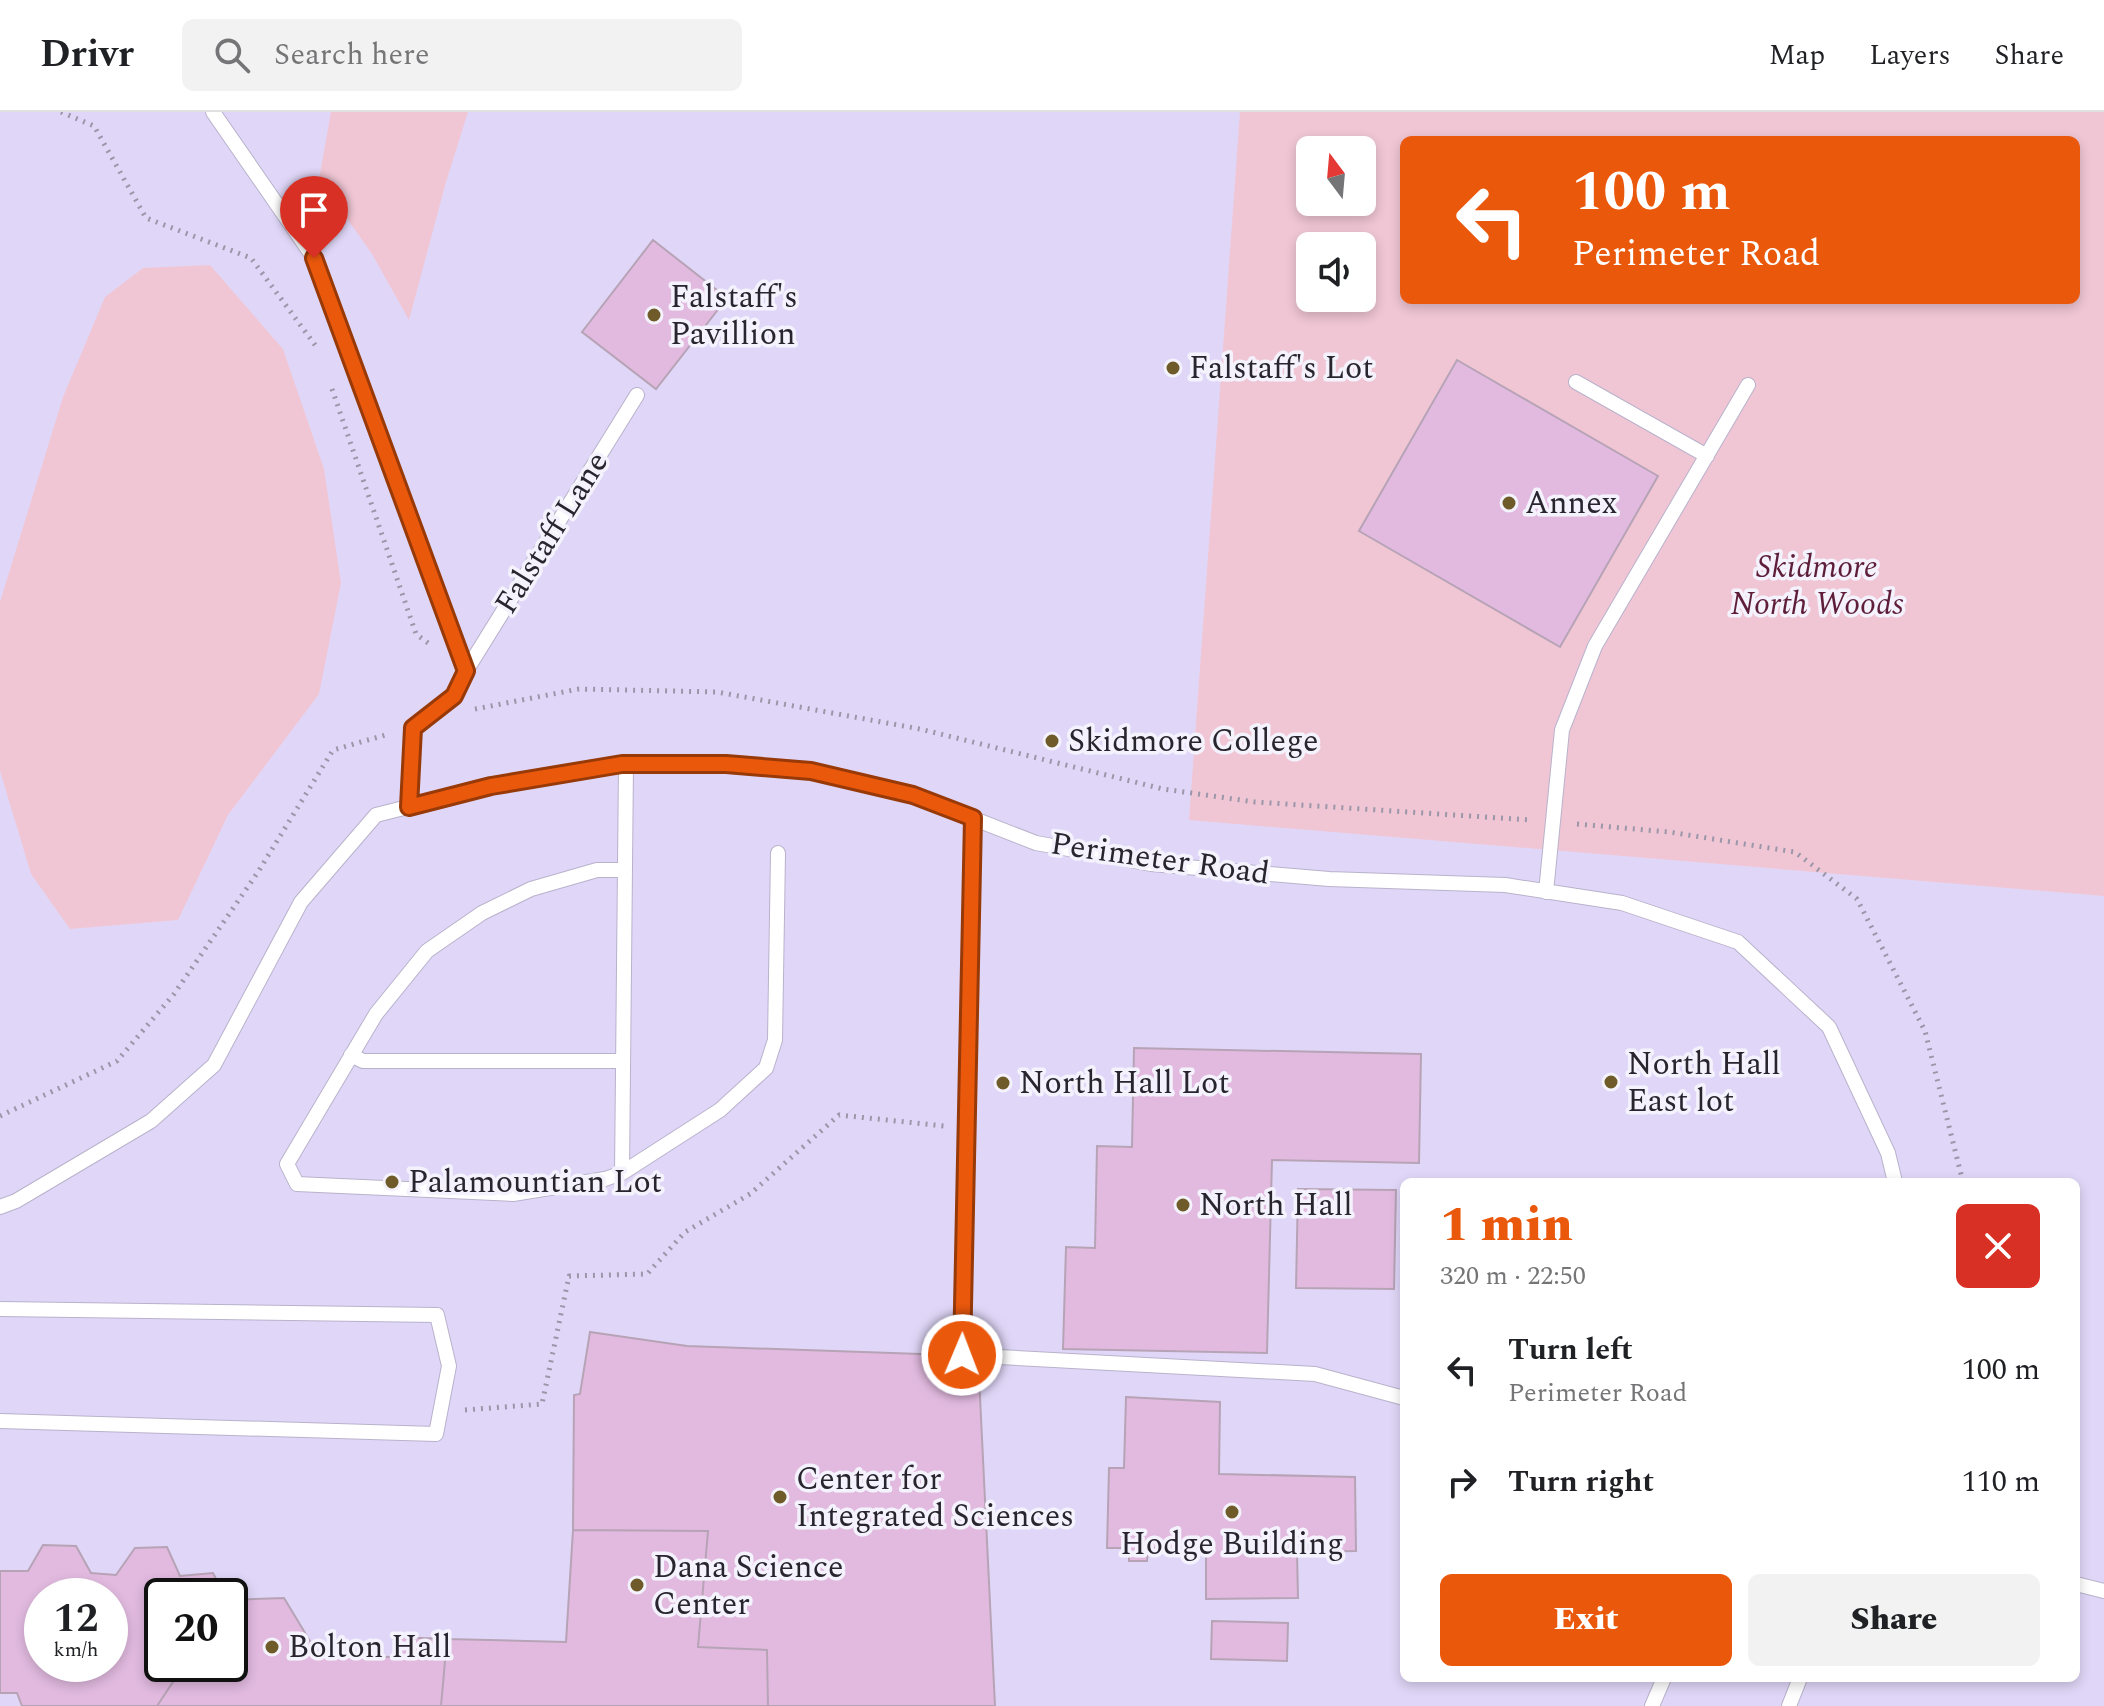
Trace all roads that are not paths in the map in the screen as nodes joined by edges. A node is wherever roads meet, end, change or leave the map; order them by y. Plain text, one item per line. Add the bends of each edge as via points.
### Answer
1 (213, 112) edge
2 (1576, 382) dead end
3 (1748, 385) dead end
4 (637, 395) dead end
5 (1707, 456) junction
6 (466, 671) junction
7 (626, 764) junction
8 (409, 807) junction
9 (973, 818) junction
10 (778, 853) dead end
11 (625, 870) junction
12 (1546, 892) junction
13 (351, 1055) junction
14 (623, 1061) junction
15 (622, 1173) junction
16 (1894, 1178) edge
17 (0, 1207) edge
18 (0, 1309) edge
19 (1400, 1397) edge
20 (0, 1421) edge
21 (2080, 1585) edge
22 (2104, 1591) edge
23 (1662, 1682) edge
24 (1798, 1682) edge
25 (1652, 1706) edge
26 (1789, 1706) edge

1 - 6 lane via 314,258
2 - 5 lane
3 - 5 lane
4 - 6 lane, Falstaff Lane
5 - 12 lane via 1595,646 1562,730
6 - 8 lane, Falstaff Lane via 454,696 413,728
7 - 8 lane, Perimeter Road via 491,786
7 - 9 lane, Perimeter Road via 811,771 913,795
7 - 11 lane
8 - 17 lane, Perimeter Road via 376,815 301,902 214,1065 151,1121
9 - 12 lane, Perimeter Road via 1036,843 1151,864 1329,879 1505,885
9 - 19 lane via 962,1355 1315,1374
10 - 15 lane via 775,1040 766,1068 720,1110
11 - 13 lane via 597,870 531,889 482,913 427,951 376,1014
11 - 14 lane
12 - 16 lane, Perimeter Road via 1622,903 1738,942 1829,1027 1888,1153
13 - 14 lane via 363,1061
13 - 15 lane via 287,1164 297,1184 513,1194
14 - 15 lane
18 - 20 lane via 437,1315 449,1366 436,1434
21 - 22 lane
23 - 25 lane
24 - 26 lane

